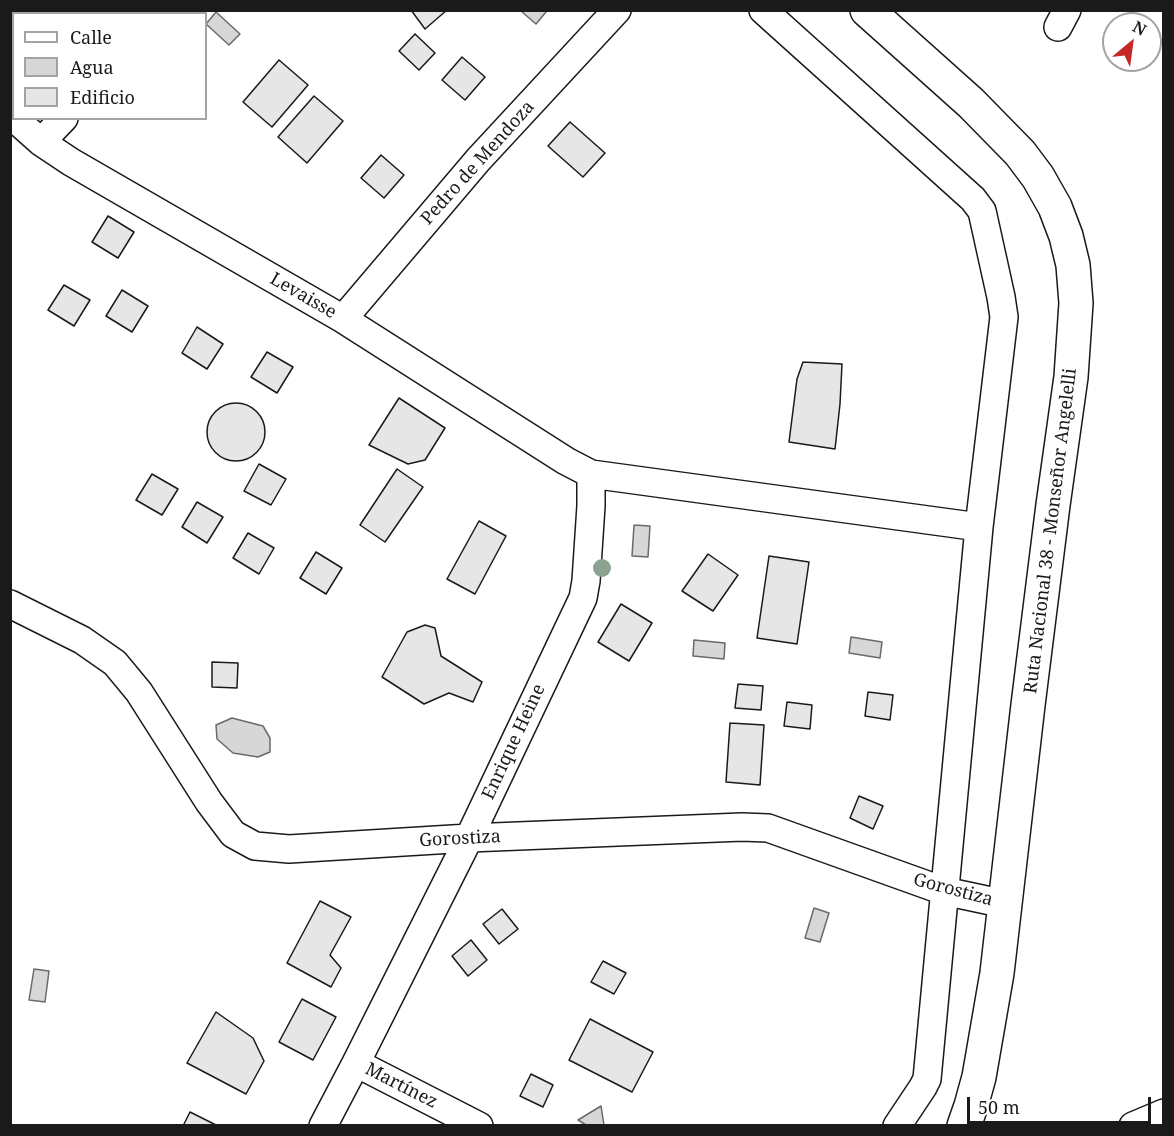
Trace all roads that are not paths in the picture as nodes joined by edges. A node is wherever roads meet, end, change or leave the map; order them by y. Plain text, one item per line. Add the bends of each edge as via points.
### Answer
1 (617, 10) edge
2 (763, 10) edge
3 (867, 10) edge
4 (15, 120) edge
5 (62, 120) edge
6 (41, 142) junction
7 (343, 319) junction
8 (591, 474) junction
9 (980, 527) junction
10 (10, 604) edge
11 (469, 838) junction
12 (944, 891) junction
13 (1005, 904) junction
14 (356, 1064) junction
15 (1164, 1113) edge
16 (323, 1125) edge
17 (479, 1125) edge
18 (897, 1125) edge
19 (964, 1125) edge
20 (1133, 1125) edge

1 - 7 street, Pedro de Mendoza via 478,160
2 - 9 street via 982,211 1004,317
3 - 13 main road, Ruta Nacional 38 - Monseñor Angelelli via 971,103 1020,153 1055,207 1073,266 1076,303 1071,377
4 - 6 street, Levaisse
5 - 6 street
6 - 7 street, Levaisse
7 - 8 street, Levaisse
8 - 9 street
8 - 11 street, Enrique Heine via 583,598
9 - 12 street
10 - 11 street, Gorostiza via 82,640 115,663 139,692 233,834 255,846 289,849
11 - 12 street, Gorostiza via 768,828
11 - 14 street, Enrique Heine
12 - 13 street, Gorostiza
12 - 18 street via 927,1079
13 - 19 main road, Ruta Nacional 38 - Monseñor Angelelli via 979,1077
14 - 16 street, Enrique Heine
14 - 17 street, Martínez
15 - 20 street

